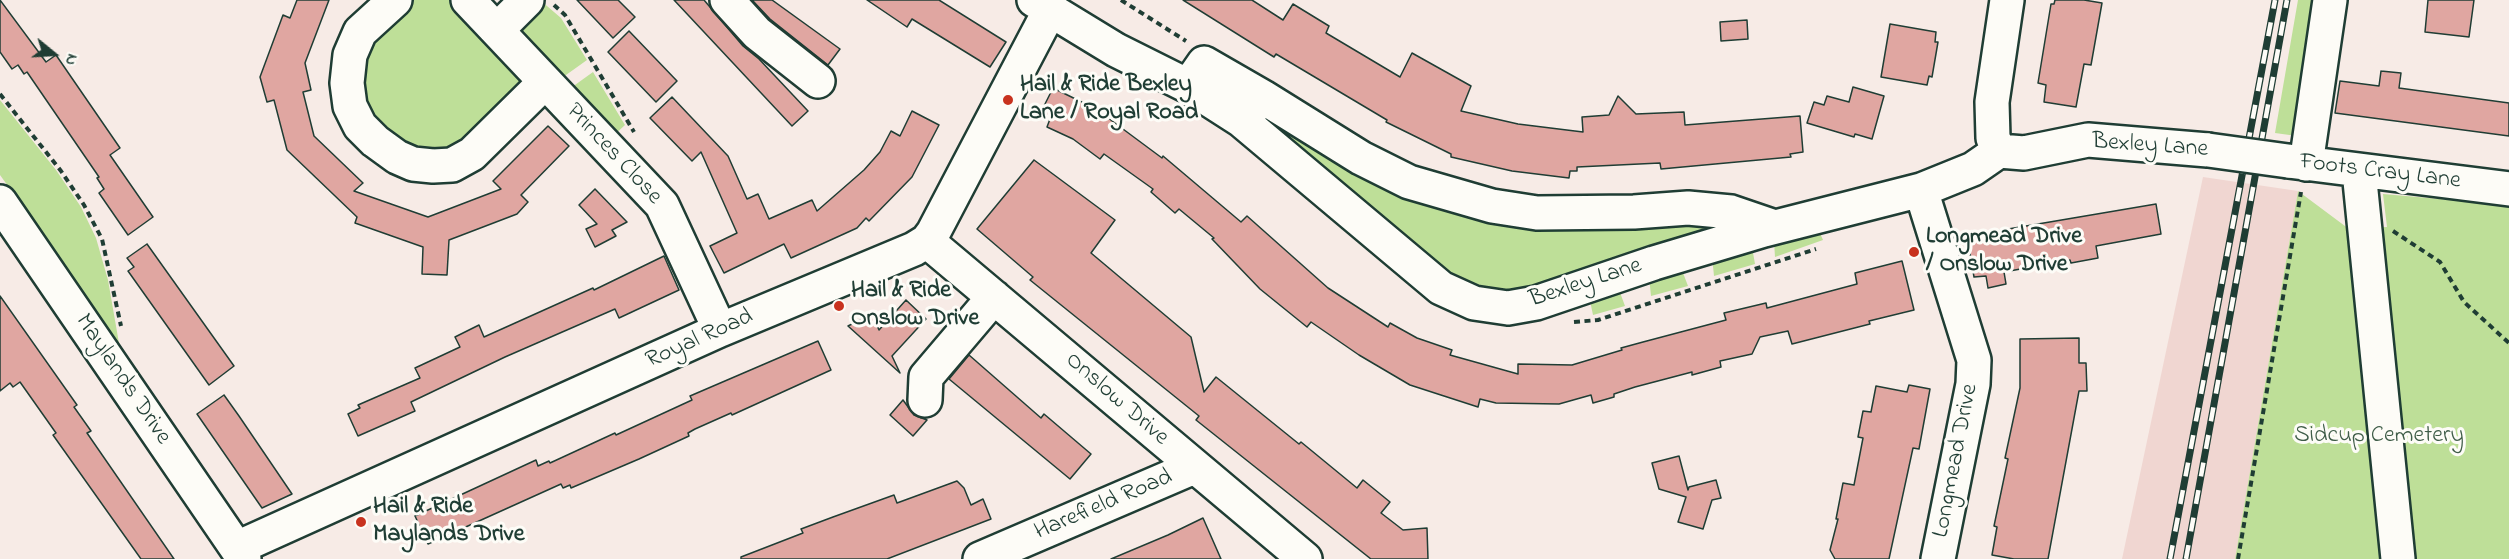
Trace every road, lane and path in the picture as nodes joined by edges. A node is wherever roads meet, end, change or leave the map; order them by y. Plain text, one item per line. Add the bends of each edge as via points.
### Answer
1 (395, 0) edge
2 (468, 0) edge
3 (527, 0) edge
4 (549, 0) edge
5 (727, 0) edge
6 (1121, 0) edge
7 (2007, 0) edge
8 (2330, 0) edge
9 (1042, 5) edge
10 (497, 30) junction
11 (1196, 75) junction
12 (818, 81) dead end
13 (545, 82) junction
14 (0, 94) edge
15 (1252, 108) junction
16 (637, 138) dead end
17 (1999, 151) junction
18 (2251, 156) joint
19 (2297, 163) junction
20 (2359, 171) junction
21 (2509, 189) edge
22 (1921, 190) junction
23 (0, 202) edge
24 (2363, 214) junction
25 (1775, 227) junction
26 (927, 241) junction
27 (994, 297) junction
28 (720, 330) junction
29 (2509, 343) edge
30 (116, 369) junction
31 (925, 400) dead end
32 (1194, 467) junction
33 (240, 554) edge
34 (980, 559) edge
35 (1305, 559) edge
36 (1938, 559) edge
37 (2238, 559) edge
38 (2398, 559) edge

1 - 13 street, Princes Close via 360,32 350,55 347,83 350,106 360,126 397,157 413,164 452,165 472,154
2 - 10 street, Princes Close
3 - 10 street
4 - 16 path via 565,15
5 - 12 street via 758,33
6 - 11 path via 1204,53
7 - 17 street via 1992,102 1993,138
8 - 19 street
9 - 11 street via 1126,56
9 - 26 street
10 - 13 street, Princes Close
11 - 15 street
13 - 28 street, Princes Close via 662,205
14 - 30 path via 61,171 102,239 124,353
15 - 25 street via 1408,182 1492,206 1537,213 1688,208 1731,212
15 - 25 street, Bexley Lane via 1441,288 1474,303 1508,308 1536,303
17 - 18 street, Bexley Lane, bridge via 2024,153 2088,140
17 - 22 street, Bexley Lane via 1972,169
18 - 19 street, Foots Cray Lane, bridge
19 - 20 street, Foots Cray Lane
19 - 37 path
20 - 21 street, Foots Cray Lane
20 - 24 street
22 - 25 street, Bexley Lane
22 - 36 street, Longmead Drive via 1974,360 1973,384
23 - 30 street, Maylands Drive
24 - 29 path via 2440,262 2464,302
24 - 38 street
26 - 27 street, Onslow Drive
26 - 28 street, Royal Road
27 - 31 street via 926,377
27 - 32 street, Onslow Drive
28 - 33 street, Royal Road
30 - 33 street, Maylands Drive
32 - 34 street, Harefield Road
32 - 35 street, Onslow Drive

